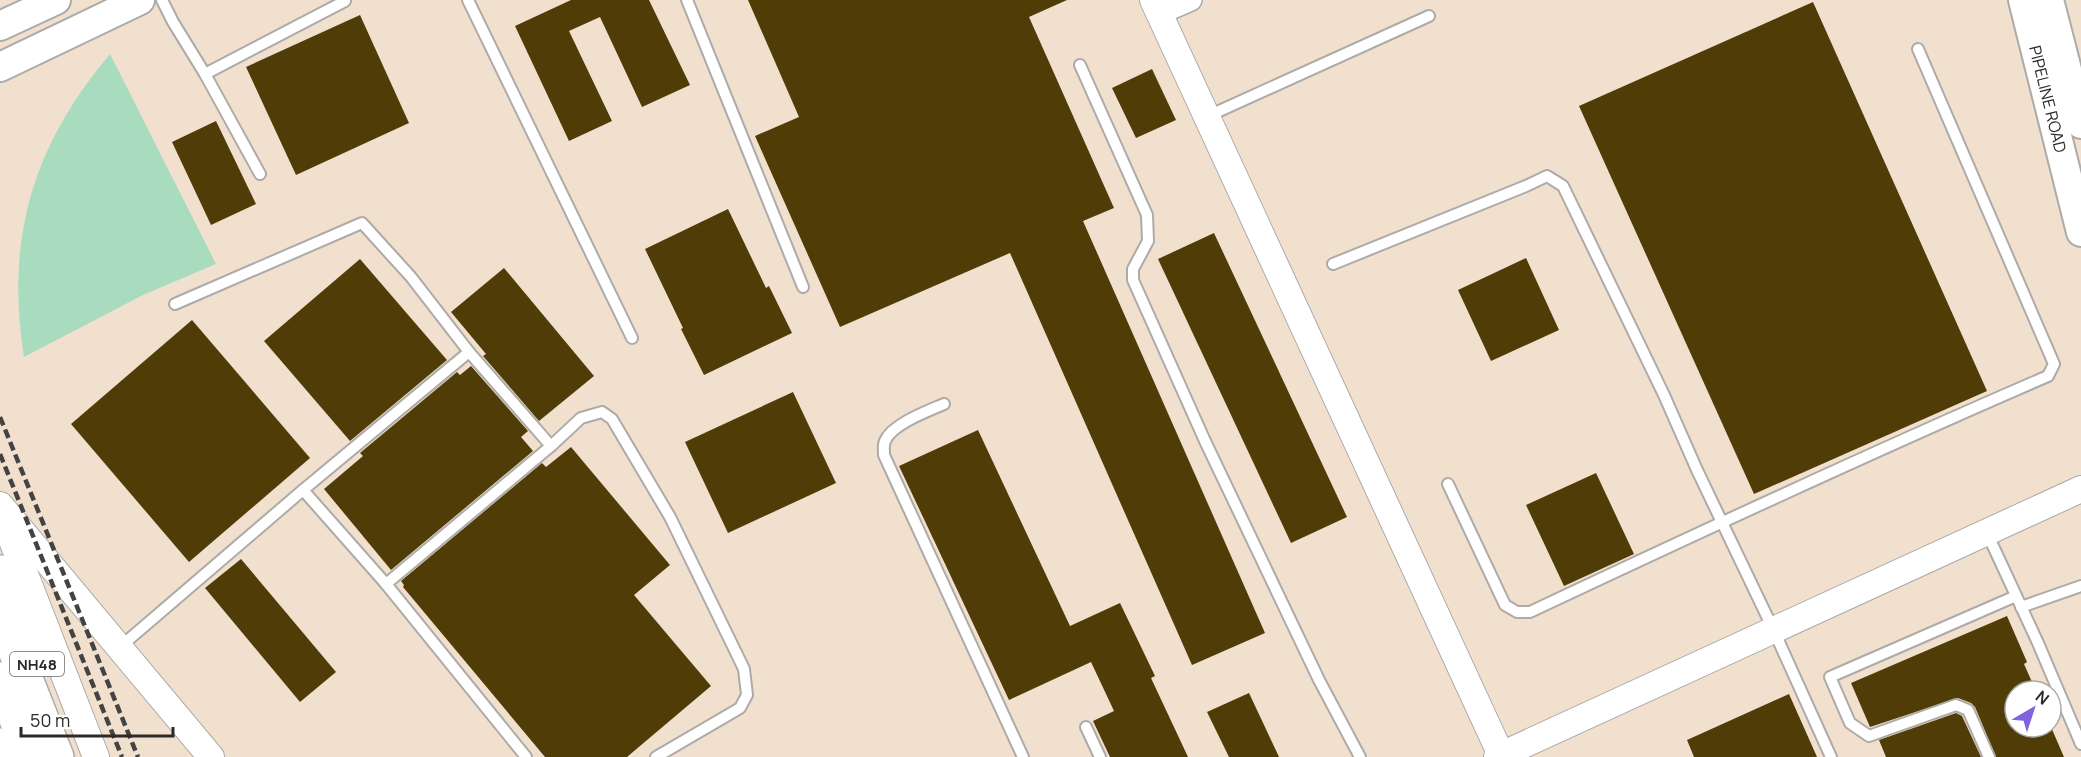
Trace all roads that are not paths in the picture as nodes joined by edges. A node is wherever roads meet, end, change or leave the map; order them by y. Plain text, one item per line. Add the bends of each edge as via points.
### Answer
1 (56, 0) edge
2 (140, 0) edge
3 (162, 0) edge
4 (468, 0) edge
5 (687, 0) edge
6 (1191, 0) edge
7 (2023, 0) edge
8 (2049, 0) edge
9 (345, 1) edge
10 (1156, 7) edge
11 (1429, 16) dead end
12 (0, 26) edge
13 (2044, 31) junction
14 (1918, 49) dead end
15 (1080, 65) dead end
16 (1, 66) edge
17 (205, 74) junction
18 (1206, 117) junction
19 (2081, 124) edge
20 (260, 174) dead end
21 (2081, 232) edge
22 (1333, 264) dead end
23 (804, 287) dead end
24 (175, 304) dead end
25 (632, 338) dead end
26 (469, 352) junction
27 (944, 404) dead end
28 (551, 446) junction
29 (1448, 484) dead end
30 (2081, 489) edge
31 (303, 490) junction
32 (0, 507) edge
33 (1721, 521) junction
34 (1987, 533) junction
35 (0, 572) edge
36 (386, 584) junction
37 (2081, 586) edge
38 (2016, 596) junction
39 (2021, 607) junction
40 (0, 613) edge
41 (1774, 631) junction
42 (120, 648) junction
43 (0, 679) edge
44 (1086, 727) dead end
45 (2081, 744) edge
46 (0, 745) edge
47 (1500, 756) edge
48 (5, 757) edge
49 (31, 757) edge
50 (57, 757) edge
51 (74, 757) edge
52 (96, 757) edge
53 (211, 757) edge
54 (526, 757) edge
55 (656, 757) edge
56 (1023, 757) edge
57 (1100, 757) edge
58 (1360, 757) edge
59 (1832, 757) edge
60 (1989, 757) edge

1 - 12 main road
2 - 16 main road
3 - 17 lane
4 - 25 lane
5 - 23 lane
6 - 10 street
7 - 13 main road, PIPELINE ROAD
8 - 13 main road, PIPELINE ROAD
9 - 17 lane
10 - 18 street
11 - 18 lane
13 - 19 main road, PIPELINE ROAD
13 - 21 main road, PIPELINE ROAD
14 - 33 lane via 2054,364 2048,375
15 - 58 lane via 1147,215 1148,242 1133,269 1133,280 1205,441
17 - 20 lane
18 - 47 street
22 - 33 lane via 1546,176 1563,186
24 - 26 lane via 362,223 411,277
26 - 28 lane
26 - 31 lane
27 - 56 lane via 888,434 883,443 884,455
28 - 36 lane
28 - 55 lane via 581,418 602,412 612,419 670,517 744,669 747,695 740,708
29 - 33 lane via 1498,593 1505,605 1517,612 1530,612
30 - 34 street
31 - 36 lane
31 - 42 lane
32 - 42 street
32 - 52 street
33 - 41 lane
34 - 38 lane
34 - 41 street
35 - 51 highway, NH48
36 - 54 lane
37 - 39 lane
38 - 39 lane
38 - 60 lane via 1830,677 1850,723 1869,736 1956,705 1968,710
39 - 45 lane
40 - 50 highway
41 - 47 street
41 - 59 lane
42 - 53 street
43 - 49 highway
44 - 57 lane
46 - 48 highway

